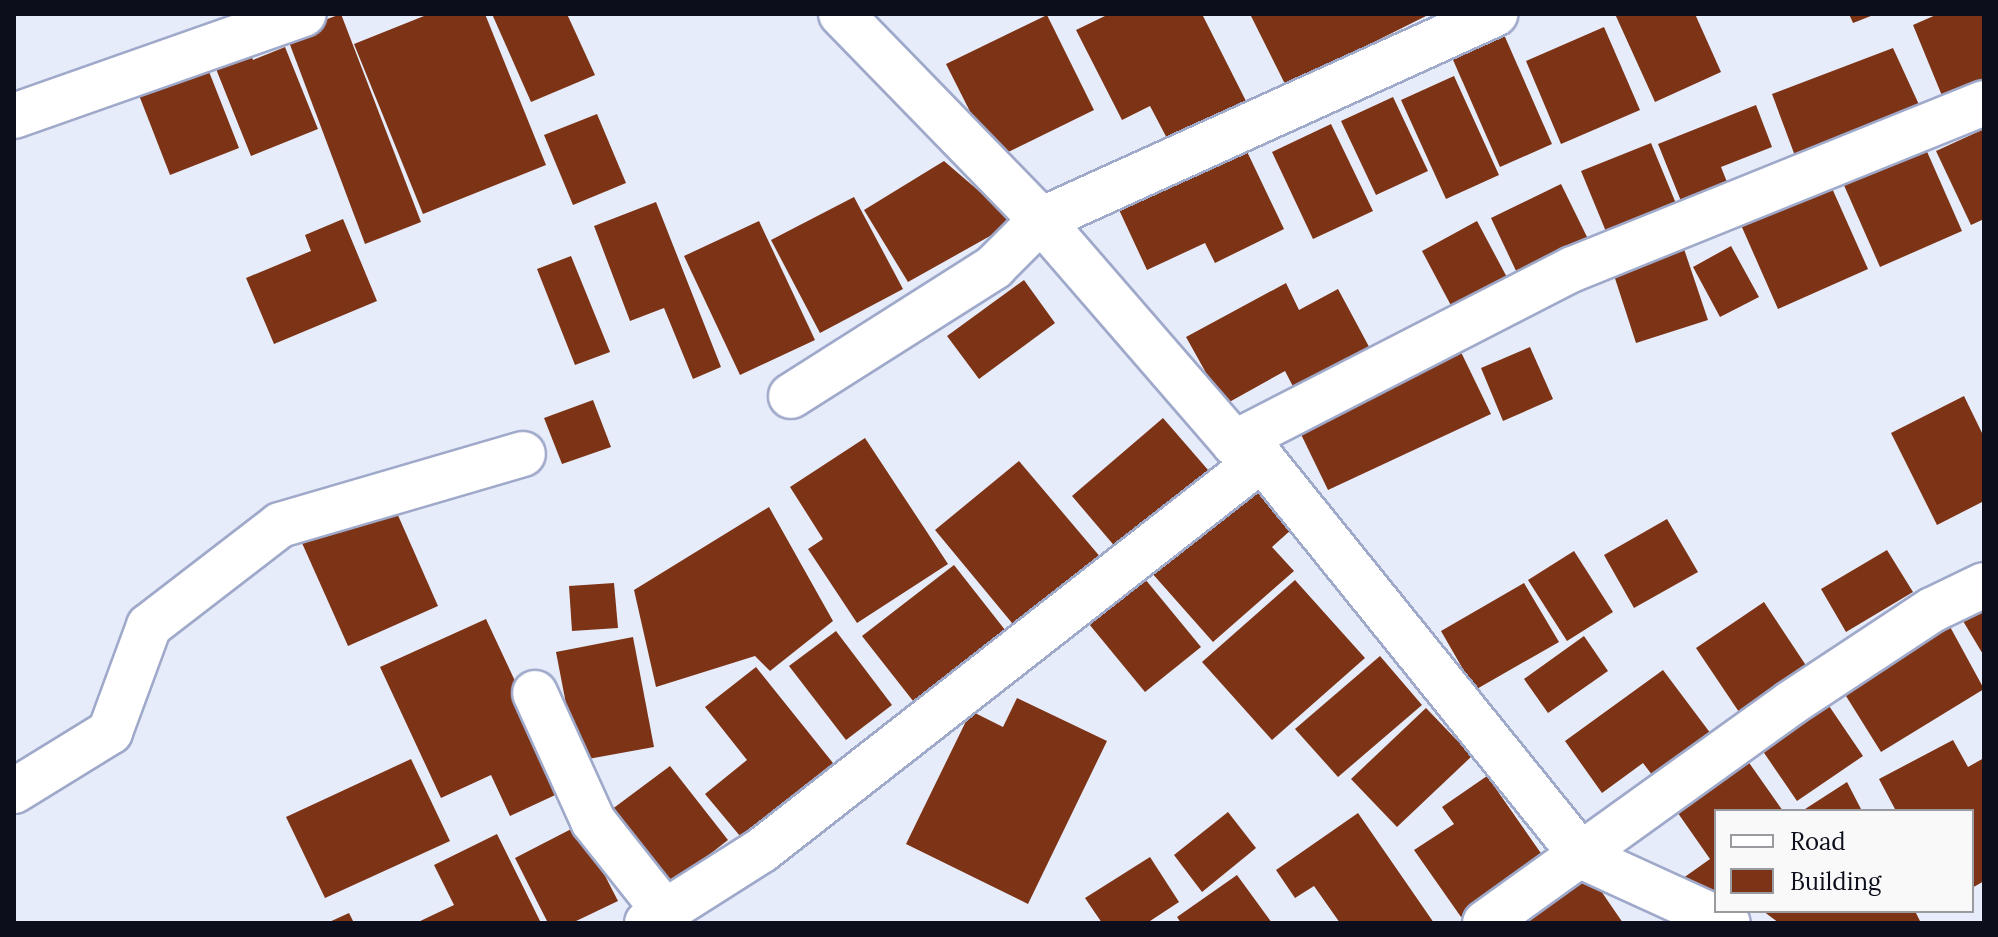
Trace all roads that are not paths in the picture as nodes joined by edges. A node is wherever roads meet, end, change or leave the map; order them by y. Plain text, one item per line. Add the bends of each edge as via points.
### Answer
1 (304, 14) edge
2 (841, 14) edge
3 (1496, 14) edge
4 (1984, 103) edge
5 (14, 116) edge
6 (1041, 220) junction
7 (791, 396) dead end
8 (1248, 451) junction
9 (523, 454) dead end
10 (1984, 585) edge
11 (535, 693) dead end
12 (14, 791) edge
13 (1583, 857) junction
14 (657, 918) edge
15 (1485, 923) edge
16 (1728, 923) edge

1 - 5 street
2 - 6 street
3 - 6 street
4 - 8 street via 1573,269
6 - 7 street via 994,267
6 - 8 street
8 - 13 street
8 - 14 street via 762,850
9 - 12 street via 280,525 149,626 110,732
10 - 13 street via 1932,610 1791,703
11 - 14 street via 593,821
13 - 15 street
13 - 16 street

